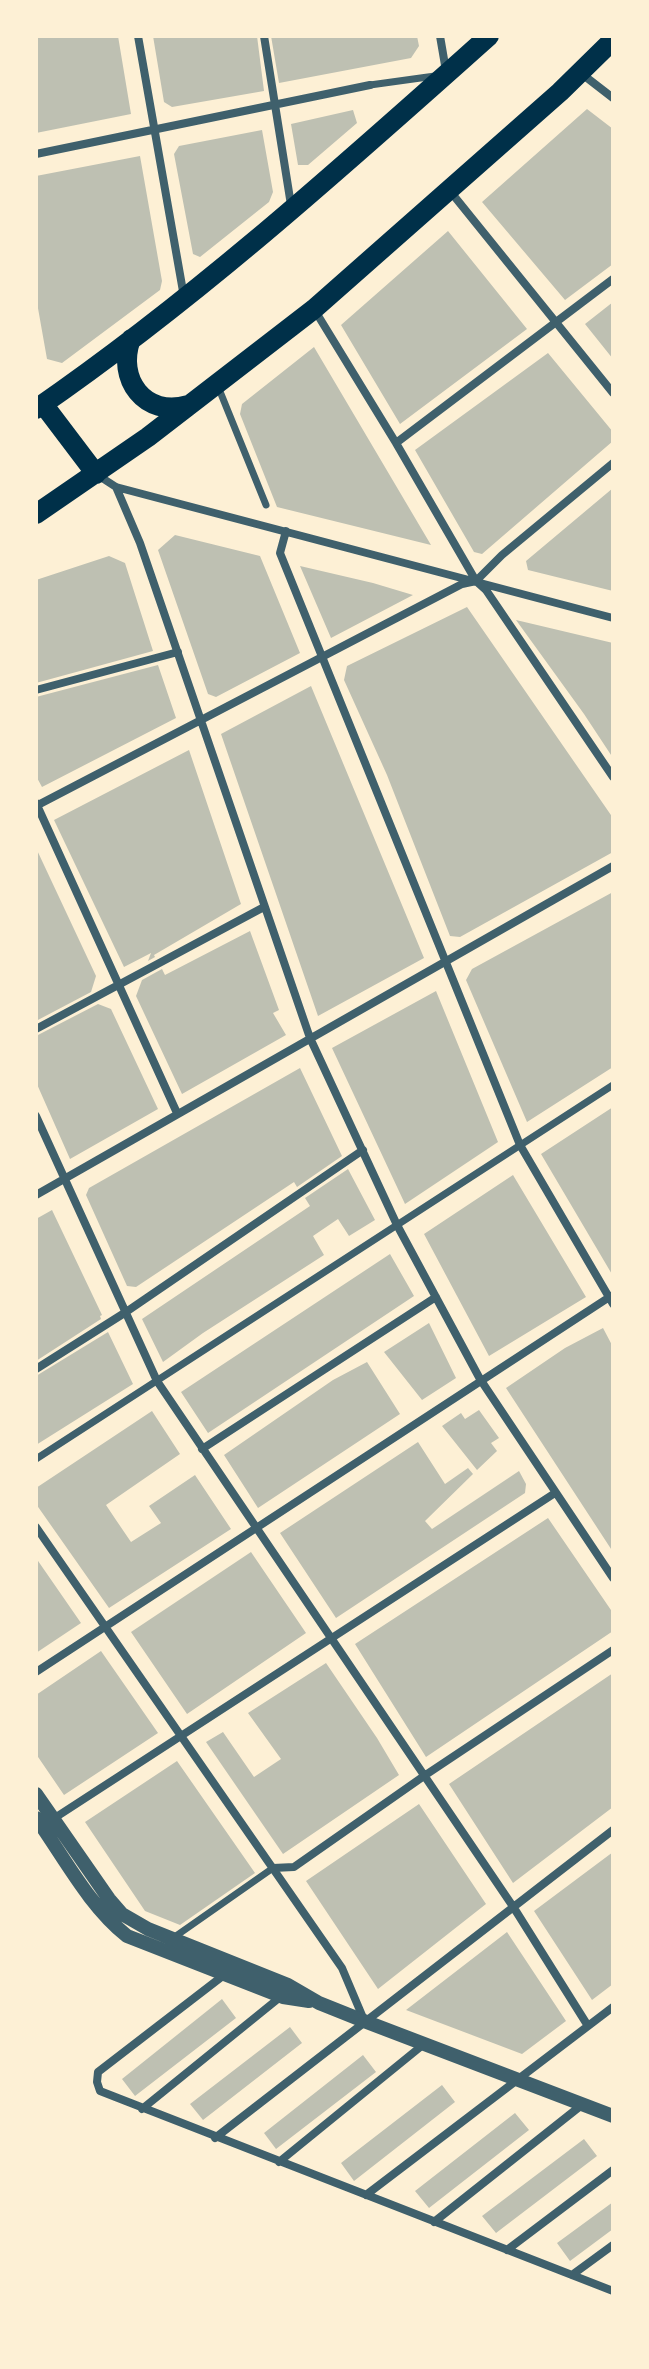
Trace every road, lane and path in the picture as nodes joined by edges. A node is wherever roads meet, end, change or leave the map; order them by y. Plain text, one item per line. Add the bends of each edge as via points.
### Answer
1 (138, 36) edge
2 (264, 36) edge
3 (440, 36) edge
4 (489, 36) edge
5 (613, 40) edge
6 (581, 73) junction
7 (446, 74) junction
8 (370, 85) joint
9 (613, 98) edge
10 (274, 105) junction
11 (154, 129) junction
12 (36, 154) edge
13 (449, 191) junction
14 (292, 209) junction
15 (613, 279) edge
16 (184, 297) junction
17 (314, 309) junction
18 (555, 323) junction
19 (131, 339) junction
20 (217, 383) junction
21 (613, 393) edge
22 (40, 403) edge
23 (191, 404) junction
24 (396, 443) junction
25 (613, 463) edge
26 (96, 474) junction
27 (116, 487) junction
28 (266, 505) dead end
29 (36, 514) edge
30 (286, 531) junction
31 (476, 581) junction
32 (613, 618) edge
33 (178, 652) junction
34 (323, 658) junction
35 (36, 690) edge
36 (201, 721) junction
37 (613, 777) edge
38 (36, 805) edge
39 (613, 866) edge
40 (264, 907) junction
41 (447, 962) junction
42 (119, 985) junction
43 (36, 1029) edge
44 (310, 1038) junction
45 (613, 1085) edge
46 (177, 1113) junction
47 (36, 1116) edge
48 (520, 1145) junction
49 (363, 1150) junction
50 (65, 1178) junction
51 (36, 1195) edge
52 (397, 1225) junction
53 (436, 1297) junction
54 (612, 1299) edge
55 (126, 1312) junction
56 (36, 1369) edge
57 (480, 1379) junction
58 (157, 1381) junction
59 (202, 1449) junction
60 (36, 1459) edge
61 (555, 1493) junction
62 (36, 1527) edge
63 (256, 1529) junction
64 (613, 1578) edge
65 (104, 1627) junction
66 (330, 1641) junction
67 (613, 1650) edge
68 (36, 1672) edge
69 (181, 1738) junction
70 (424, 1776) junction
71 (36, 1794) edge
72 (42, 1823) edge
73 (613, 1830) edge
74 (273, 1868) junction
75 (514, 1908) junction
76 (118, 1920) junction
77 (171, 1939) junction
78 (224, 1975) junction
79 (286, 1991) junction
80 (613, 2007) edge
81 (364, 2021) junction
82 (588, 2026) junction
83 (425, 2044) junction
84 (518, 2080) junction
85 (583, 2104) junction
86 (142, 2109) junction
87 (613, 2116) edge
88 (215, 2138) junction
89 (279, 2162) junction
90 (613, 2170) edge
91 (366, 2195) junction
92 (434, 2222) junction
93 (613, 2245) edge
94 (507, 2250) junction
95 (572, 2275) junction
96 (613, 2291) edge

1 - 11 street
2 - 10 street
3 - 7 street
4 - 7 highway
5 - 6 highway
6 - 9 street
6 - 13 highway
7 - 8 street
7 - 14 highway
8 - 10 street
10 - 11 street
10 - 14 street
11 - 12 street
11 - 16 street
13 - 17 highway
13 - 18 street
14 - 16 highway
15 - 18 street
16 - 19 highway
17 - 20 highway
17 - 24 street
18 - 21 street
18 - 24 street
19 - 22 highway
19 - 23 highway via 127,373 138,393 157,406
20 - 23 highway
20 - 28 street
22 - 26 highway
23 - 26 highway
24 - 31 street
25 - 31 street
26 - 27 street
26 - 29 highway
27 - 30 street
27 - 33 street
30 - 31 street
30 - 34 street via 280,553
31 - 32 street
31 - 34 street
31 - 37 street
33 - 35 street
33 - 36 street
34 - 36 street
34 - 41 street
36 - 38 street
36 - 40 street
38 - 42 street
39 - 41 street
40 - 42 street
40 - 44 street
41 - 44 street
41 - 48 street
42 - 43 street
42 - 46 street
44 - 46 street
44 - 49 street
45 - 48 street
46 - 50 street
47 - 50 street
48 - 52 street
48 - 54 street
49 - 52 street
49 - 55 street
50 - 51 street
50 - 55 street
52 - 53 street
52 - 58 street
53 - 57 street
53 - 59 street
54 - 57 street
55 - 56 street
55 - 58 street
57 - 61 street
57 - 63 street
58 - 59 street
58 - 60 street
59 - 63 street
61 - 64 street
61 - 66 street
62 - 65 street
63 - 65 street
63 - 66 street
65 - 68 street
65 - 69 street
66 - 69 street
66 - 70 street
67 - 70 street
69 - 72 street
69 - 74 street
70 - 74 street via 294,1867
70 - 75 street
71 - 72 street
72 - 76 street
73 - 75 street
74 - 77 street
74 - 81 street via 342,1968
75 - 81 street
75 - 82 street
76 - 77 street
76 - 78 street via 141,1943
77 - 79 street
78 - 79 street
78 - 86 street via 98,2072 100,2091
79 - 81 street
79 - 86 street
80 - 82 street
81 - 83 street
81 - 88 street
82 - 84 street
83 - 84 street
83 - 89 street
84 - 85 street
84 - 91 street
85 - 87 street
85 - 92 street
86 - 88 street
88 - 89 street
89 - 91 street
90 - 94 street
91 - 92 street
92 - 94 street
93 - 95 street
94 - 95 street
95 - 96 street

